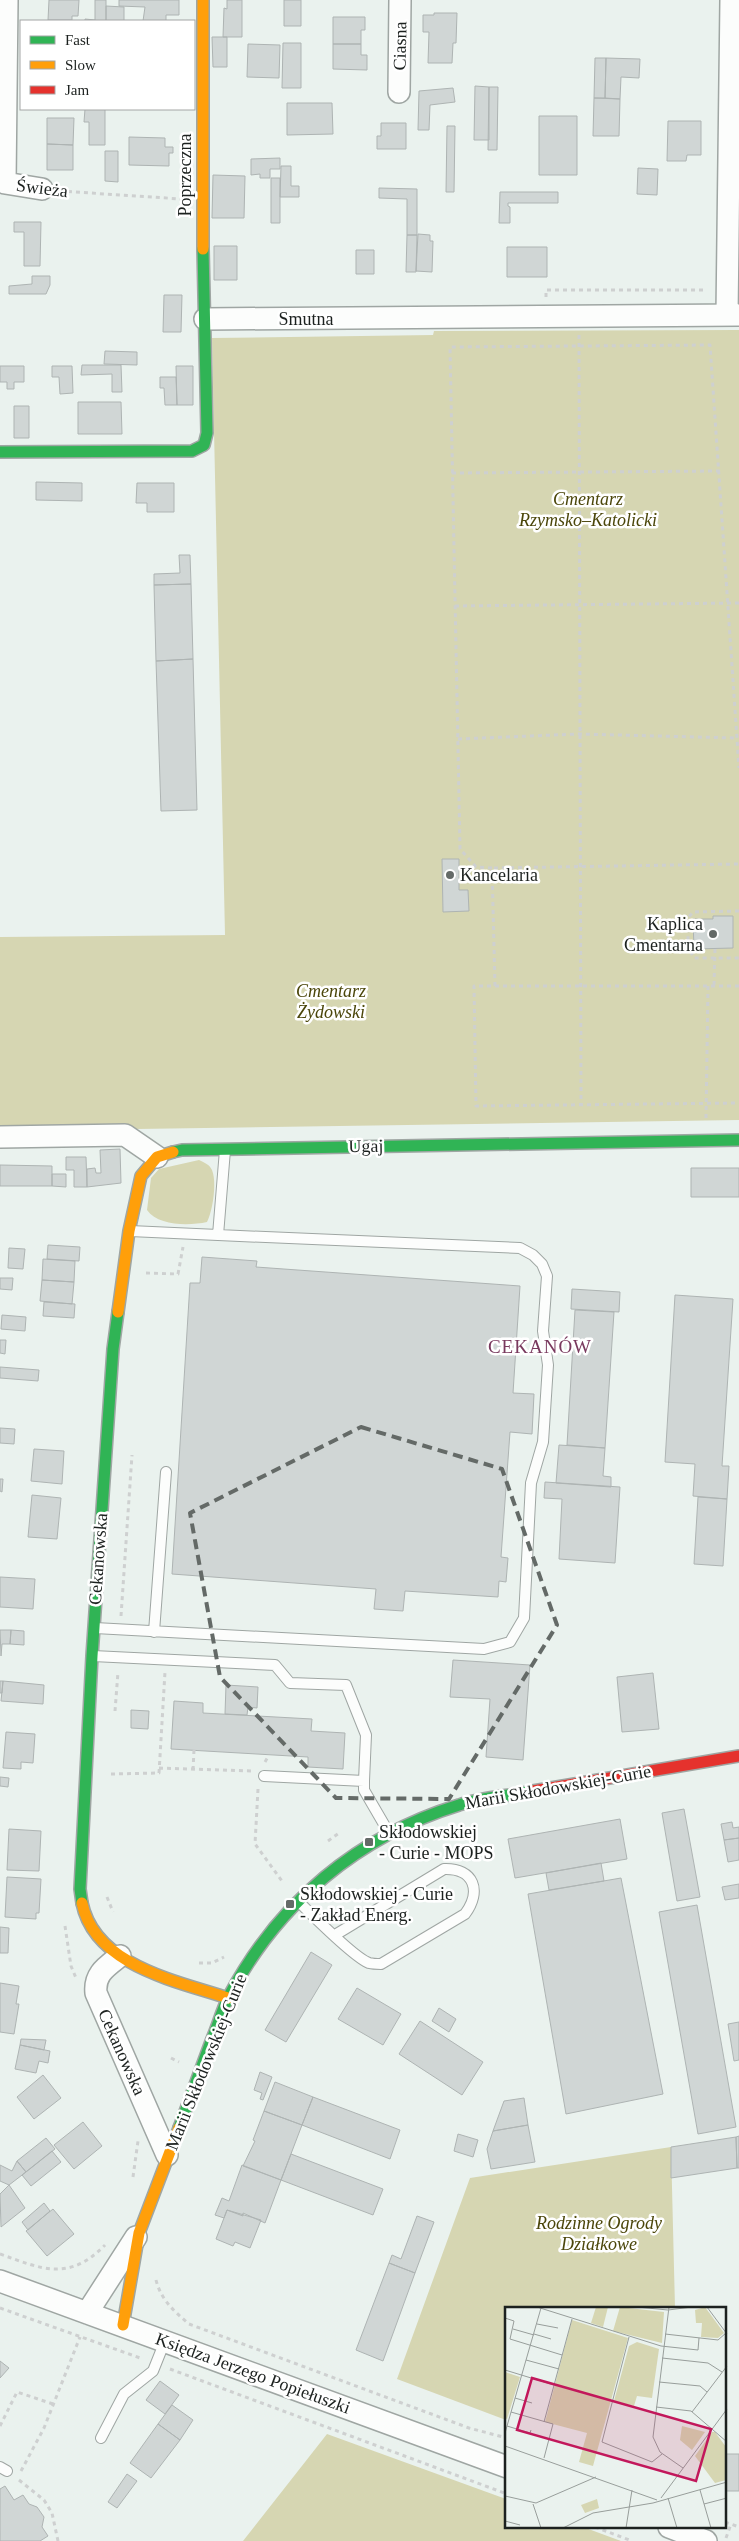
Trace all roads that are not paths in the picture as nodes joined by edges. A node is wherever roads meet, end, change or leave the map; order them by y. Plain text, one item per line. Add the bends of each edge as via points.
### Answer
1 (7, 0) edge
2 (203, 0) edge
3 (400, 0) edge
4 (731, 0) edge
5 (399, 92) dead end
6 (42, 189) road end
7 (733, 315) edge
8 (205, 319) junction
9 (0, 452) edge
10 (0, 1137) edge
11 (739, 1140) edge
12 (225, 1149) junction
13 (157, 1157) junction
14 (129, 1231) junction
15 (218, 1235) junction
16 (166, 1472) dead end
17 (94, 1628) junction
18 (154, 1632) junction
19 (92, 1656) junction
20 (739, 1756) edge
21 (260, 1776) road end
22 (364, 1781) junction
23 (389, 1833) junction
24 (296, 1898) junction
25 (334, 1934) junction
26 (120, 1956) junction
27 (228, 1998) junction
28 (167, 2155) junction
29 (139, 2233) junction
30 (0, 2281) edge
31 (87, 2312) junction
32 (123, 2325) junction
33 (165, 2341) junction
34 (101, 2438) dead end
35 (505, 2467) edge
36 (672, 2528) edge
37 (706, 2541) edge

1 - 6 street, Świeża via 5,183
2 - 8 street, Poprzeczna
3 - 5 street, Ciasna
4 - 7 street
7 - 8 street, Smutna
8 - 9 street via 208,433 204,445 192,451
10 - 13 street via 125,1135
11 - 12 street, Ugaj
12 - 13 street, Ugaj via 182,1150
12 - 15 lane
13 - 14 street, Cekanowska via 137,1186
14 - 15 lane
14 - 17 street, Cekanowska via 113,1349
15 - 18 lane via 520,1248 542,1264 548,1286 543,1331 548,1364 543,1442 531,1483 524,1618 519,1632 510,1642 484,1649
16 - 18 lane
17 - 18 lane
17 - 19 street, Cekanowska
19 - 22 lane via 275,1665 290,1684 346,1684 366,1735
19 - 26 street, Cekanowska via 80,1889 86,1915 100,1938
20 - 23 street, Marii Skłodowskiej-Curie via 460,1804 420,1817
21 - 22 lane
22 - 23 lane via 364,1790
23 - 24 street, Marii Skłodowskiej-Curie via 369,1842 334,1866
24 - 25 lane
24 - 27 street, Marii Skłodowskiej-Curie via 243,1969
25 - 25 lane via 362,1959 370,1964 381,1964 465,1914 474,1894 473,1884 466,1873 455,1868 444,1869
26 - 27 street, Cekanowska
26 - 28 street, Cekanowska via 98,1974 96,1993
27 - 28 street, Marii Skłodowskiej-Curie
28 - 29 street, Marii Skłodowskiej-Curie
29 - 31 street, Marii Skłodowskiej-Curie
29 - 32 street, Marii Skłodowskiej-Curie
30 - 31 street, Księdza Jerzego Popiełuszki
31 - 32 street, Księdza Jerzego Popiełuszki
32 - 33 street, Księdza Jerzego Popiełuszki
33 - 34 lane via 154,2370 124,2394
33 - 35 street, Księdza Jerzego Popiełuszki
36 - 37 street

